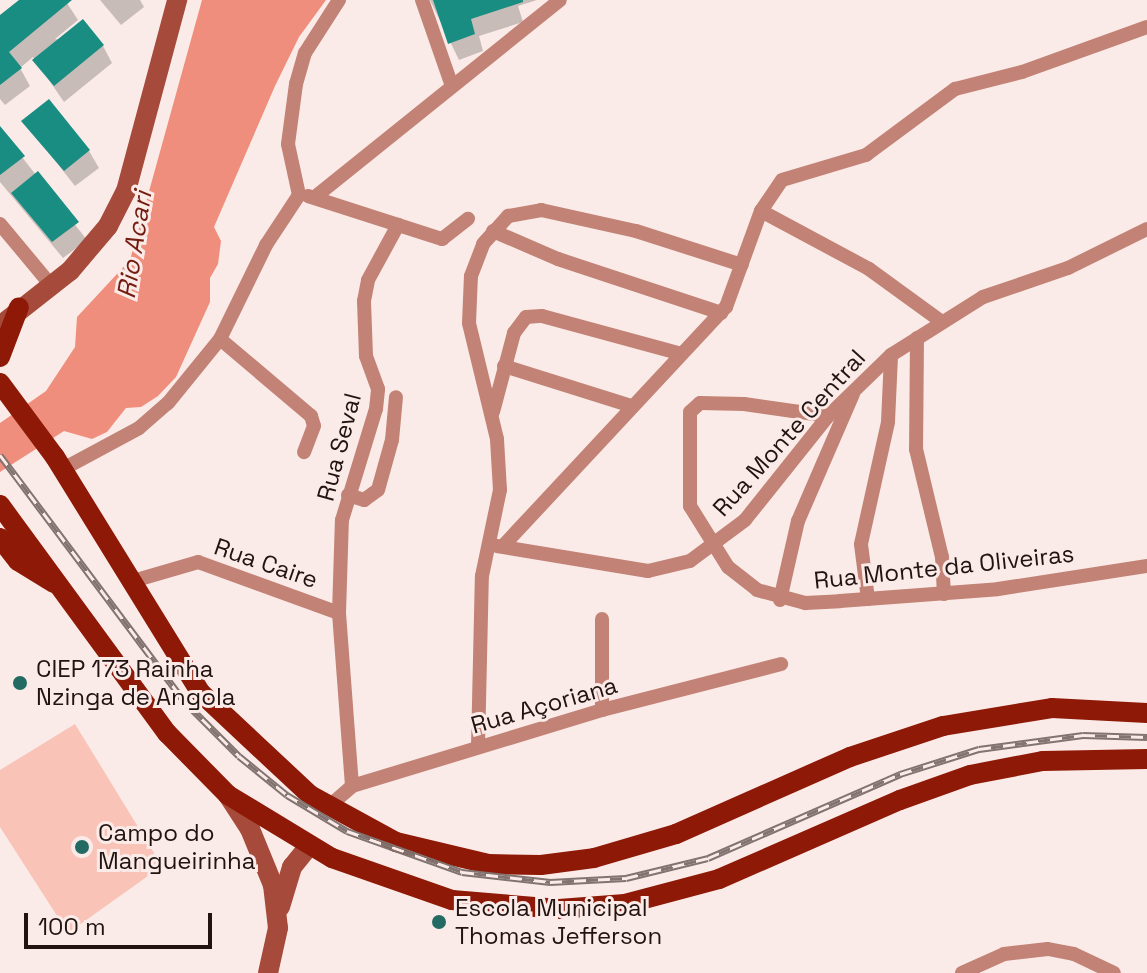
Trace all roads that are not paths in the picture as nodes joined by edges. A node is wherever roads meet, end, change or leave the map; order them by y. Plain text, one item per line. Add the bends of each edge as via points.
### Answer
1 (339, 0) edge
2 (422, 0) edge
3 (560, 0) edge
4 (171, 3) edge
5 (1147, 27) edge
6 (452, 86) junction
7 (307, 196) junction
8 (761, 211) junction
9 (468, 219) dead end
10 (0, 224) edge
11 (398, 225) junction
12 (1147, 229) edge
13 (493, 231) junction
14 (742, 265) junction
15 (50, 284) junction
16 (10, 309) edge
17 (721, 313) junction
18 (942, 322) junction
19 (0, 326) edge
20 (917, 338) junction
21 (220, 339) junction
22 (678, 353) junction
23 (891, 355) junction
24 (0, 357) edge
25 (504, 366) junction
26 (4, 388) edge
27 (855, 388) junction
28 (396, 397) dead end
29 (632, 406) junction
30 (828, 416) junction
31 (492, 419) junction
32 (304, 452) dead end
33 (59, 463) junction
34 (348, 495) junction
35 (2, 507) edge
36 (0, 538) edge
37 (498, 546) junction
38 (712, 547) junction
39 (1147, 566) edge
40 (133, 581) junction
41 (64, 589) junction
42 (944, 594) junction
43 (868, 599) junction
44 (780, 600) junction
45 (339, 613) junction
46 (602, 619) dead end
47 (781, 664) dead end
48 (602, 710) junction
49 (1147, 713) edge
50 (478, 747) junction
51 (1147, 759) edge
52 (352, 786) junction
53 (228, 795) junction
54 (327, 808) junction
55 (309, 846) junction
56 (278, 915) junction
57 (1091, 961) junction
58 (978, 969) edge
59 (268, 973) edge
60 (962, 973) edge
61 (1080, 973) edge
62 (1114, 973) edge

1 - 7 street via 305,53 296,84 288,144
2 - 6 street
3 - 6 street
4 - 15 street via 126,191 87,254
5 - 8 street via 1022,72 955,89 866,155 838,168 782,180
6 - 7 street
7 - 11 street
7 - 21 street via 266,245
8 - 14 street
8 - 18 street via 869,269
9 - 11 street via 446,239
10 - 15 street
11 - 34 street, Rua Seval via 368,280 364,301 366,356 378,389
12 - 18 street, Rua Monte Central via 1068,268 983,297
13 - 14 street via 508,216 525,210 560,213
13 - 17 street via 558,259
13 - 31 street via 475,261 467,295
14 - 17 street
15 - 16 street
16 - 19 street
16 - 24 main road
17 - 22 street
18 - 20 street, Rua Monte Central
20 - 23 street, Rua Monte Central
20 - 42 street via 915,437 945,572
21 - 32 street via 311,416 314,426
21 - 33 street via 168,403 139,428
22 - 25 street via 535,315 518,324
22 - 29 street
23 - 27 street, Rua Monte Central
23 - 43 street via 888,422 861,544
25 - 29 street
25 - 31 street
26 - 33 main road
27 - 30 street, Rua Monte Central
27 - 44 street via 798,521
28 - 34 street via 392,440 378,490 364,500
29 - 37 street
30 - 38 street, Rua Monte Central via 770,492
30 - 38 street, Rua Monte da Oliveiras via 744,404 693,406 688,488 696,520
31 - 37 street via 500,459
33 - 40 main road
34 - 45 street, Rua Seval
35 - 41 main road
36 - 41 main road via 18,561
37 - 38 street, Rua Monte Central via 648,571 676,567
37 - 50 street via 482,576
38 - 44 street, Rua Monte da Oliveiras via 741,579
39 - 42 street, Rua Monte da Oliveiras
40 - 45 street, Rua Caire via 198,562
40 - 54 main road via 201,693 257,751
41 - 53 main road via 167,733
42 - 43 street, Rua Monte da Oliveiras
43 - 44 street, Rua Monte da Oliveiras
45 - 52 street, Rua Seval
46 - 48 street
47 - 48 street, Rua Açoriana
48 - 50 street, Rua Açoriana
49 - 54 main road via 1052,708 943,726 838,762 676,834 594,858 541,865 448,857 396,842
50 - 52 street, Rua Açoriana
51 - 55 main road via 1075,758 970,775 719,879 625,904 559,909 452,900 404,887
52 - 54 street, Rua Açoriana
53 - 55 main road
53 - 56 street via 259,847
55 - 56 street via 292,867
56 - 59 street
57 - 58 street via 1028,949
57 - 61 street
57 - 62 street
58 - 60 street

